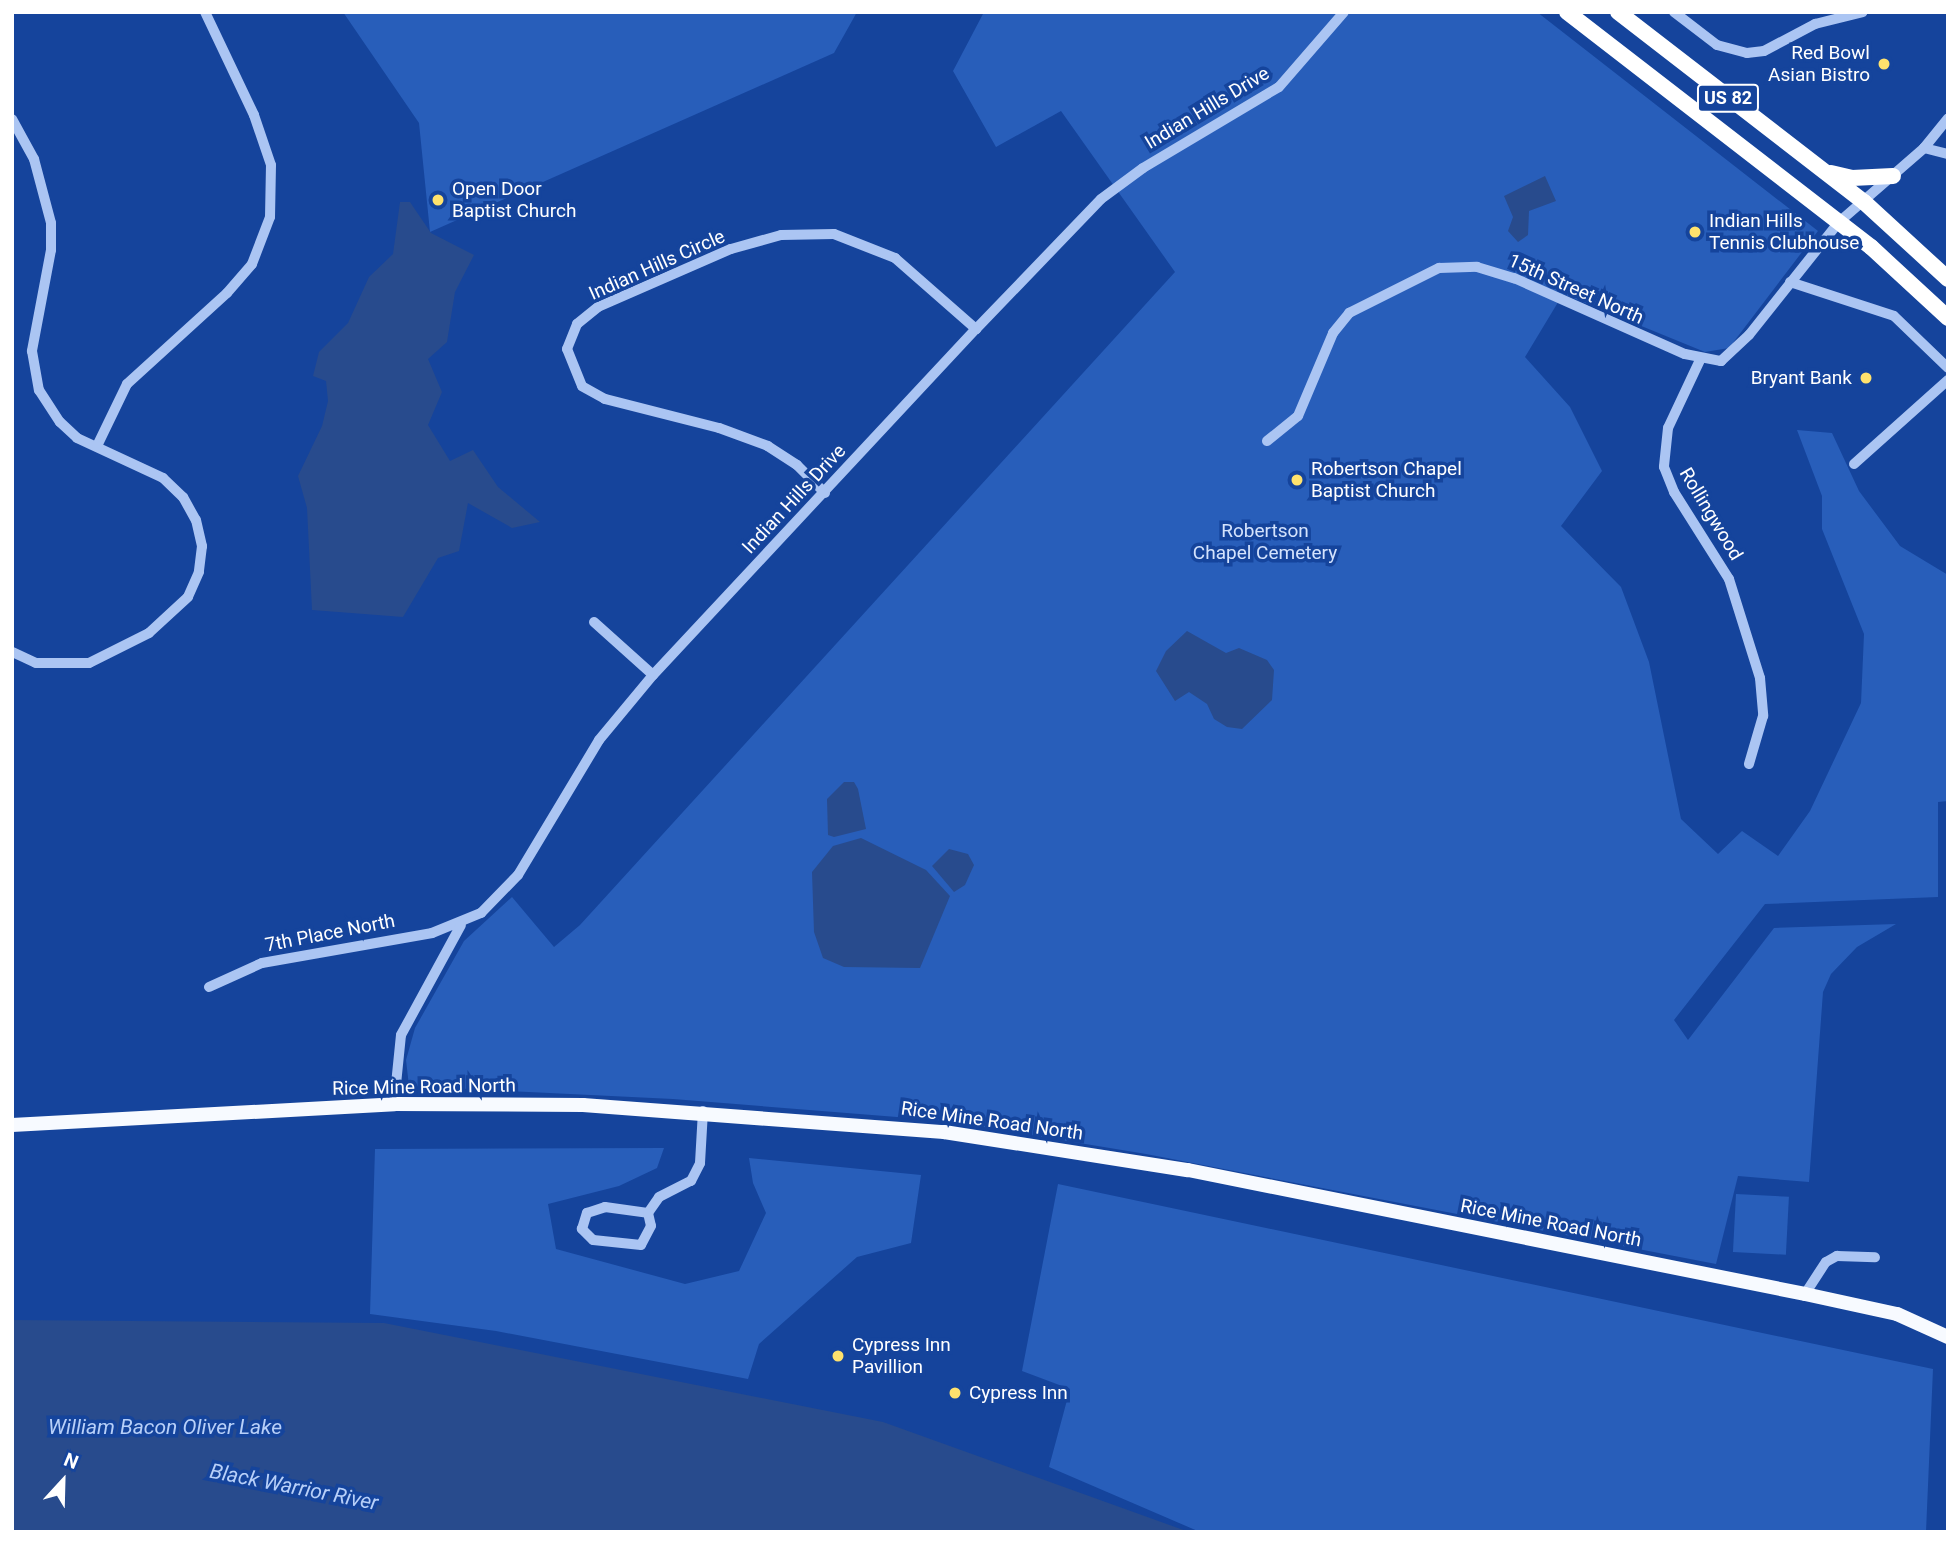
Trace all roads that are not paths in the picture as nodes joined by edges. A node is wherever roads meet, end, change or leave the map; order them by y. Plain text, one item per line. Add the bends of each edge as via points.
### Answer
1 (205, 12) edge
2 (1343, 12) edge
3 (1567, 12) edge
4 (1618, 12) edge
5 (1646, 12) edge
6 (1674, 12) edge
7 (1863, 12) edge
8 (1634, 25) junction
9 (1948, 118) edge
10 (12, 119) edge
11 (1924, 148) junction
12 (1948, 154) edge
13 (1822, 171) junction
14 (1893, 176) junction
15 (1864, 202) junction
16 (1839, 222) junction
17 (1948, 279) edge
18 (1790, 282) junction
19 (1948, 318) edge
20 (976, 328) junction
21 (1700, 360) junction
22 (1948, 368) edge
23 (1948, 380) edge
24 (1267, 440) dead end
25 (97, 446) junction
26 (1854, 464) dead end
27 (825, 493) junction
28 (594, 622) dead end
29 (12, 652) edge
30 (653, 676) junction
31 (1749, 764) dead end
32 (461, 925) junction
33 (209, 987) dead end
34 (394, 1104) junction
35 (703, 1111) junction
36 (12, 1125) edge
37 (648, 1213) junction
38 (1875, 1258) dead end
39 (1805, 1294) junction
40 (1948, 1337) edge

1 - 25 street via 254,115 271,165 270,217 252,264 227,293 127,384
2 - 20 street, Indian Hills Drive via 1279,87 1143,168 1101,200
3 - 16 highway, US 82
4 - 8 highway, US 82
5 - 8 highway
6 - 7 street via 1717,45 1747,53 1764,51 1815,24
8 - 13 highway, US 82
9 - 11 street
10 - 25 street via 34,159 51,223 51,250 32,351 39,390 60,422 77,438
11 - 12 street
11 - 14 street
13 - 14 highway via 1852,178
13 - 15 highway, US 82
14 - 15 street
15 - 16 street
15 - 17 highway, US 82
16 - 18 street
16 - 19 highway, US 82
18 - 21 street via 1732,354 1721,360
18 - 22 street via 1894,316
20 - 27 street, Indian Hills Drive
20 - 27 street, Indian Hills Circle via 895,258 834,234 781,236 731,249 598,307 577,324 567,349 582,386 605,399 719,428 768,446 797,465
21 - 24 street, 15th Street North via 1514,278 1477,267 1439,268 1349,313 1333,333 1298,416
21 - 31 street, Rollingwood via 1668,428 1664,467 1674,492 1729,579 1760,678 1763,716
23 - 26 street
25 - 29 street via 163,478 183,497 196,520 202,546 199,572 188,597 149,633 89,663 36,663
27 - 30 street, Indian Hills Drive
28 - 30 street
30 - 32 street, Indian Hills Drive via 598,740 517,875 481,914
32 - 33 street, 7th Place North via 288,956
32 - 34 street, Indian Hills Drive via 401,1035
34 - 35 main road, Rice Mine Road North
34 - 36 main road, Rice Mine Road North
35 - 37 street via 700,1163 691,1181 659,1197
35 - 39 main road, Rice Mine Road North via 862,1123 1032,1144 1188,1170
37 - 37 street via 605,1208 587,1213 582,1228 593,1240 641,1245 650,1226
38 - 39 street via 1837,1256 1826,1262
39 - 40 main road, Rice Mine Road North via 1897,1314

